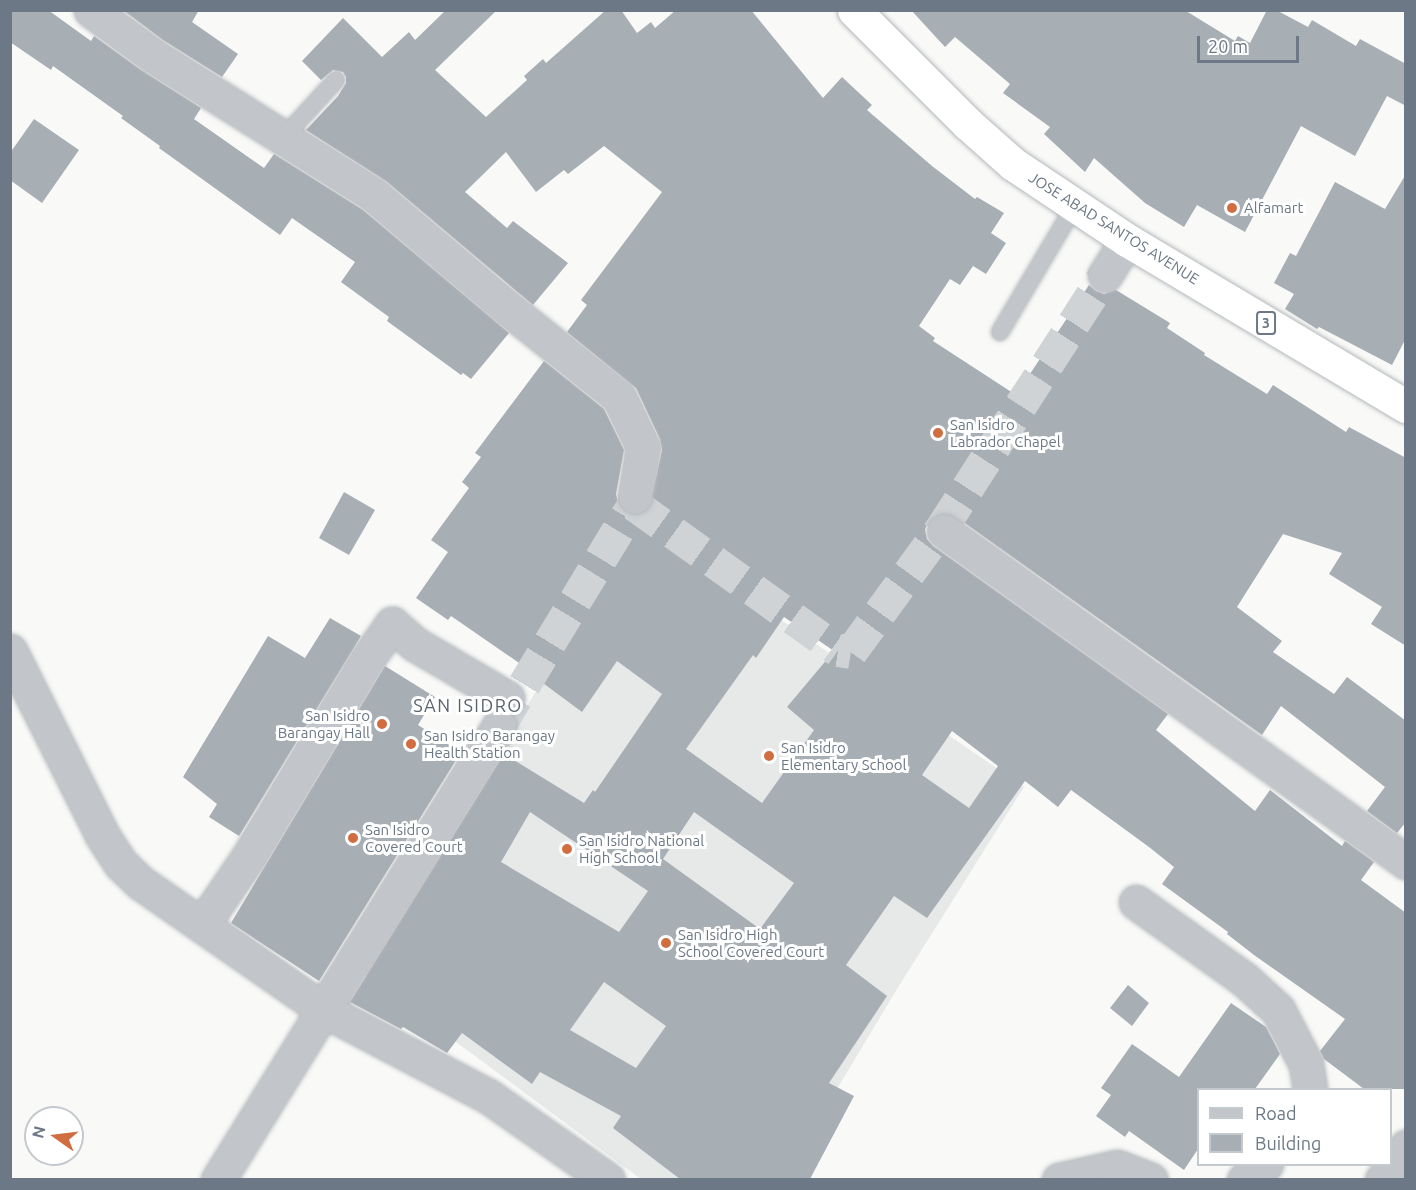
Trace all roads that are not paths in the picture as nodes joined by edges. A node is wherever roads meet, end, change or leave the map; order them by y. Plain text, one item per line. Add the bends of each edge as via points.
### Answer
1 (90, 10) edge
2 (854, 10) edge
3 (336, 80) dead end
4 (282, 139) junction
5 (1075, 205) junction
6 (1127, 240) junction
7 (1105, 275) tunnel mouth
8 (1000, 332) dead end
9 (1406, 406) edge
10 (635, 496) tunnel mouth
11 (944, 531) dead end
12 (10, 651) edge
13 (1406, 862) edge
14 (1136, 902) dead end
15 (202, 925) junction
16 (324, 1010) junction
17 (1310, 1088) edge
18 (1406, 1147) edge
19 (1392, 1166) edge
20 (1392, 1166) edge
21 (219, 1179) edge
22 (608, 1179) edge
23 (1059, 1179) edge
24 (1151, 1179) edge
25 (1382, 1179) edge

1 - 4 street
2 - 5 highway, JOSE ABAD SANTOS AVENUE / 3 via 1013,164
3 - 4 lane
4 - 10 street via 374,195 619,396 643,447
5 - 6 highway, JOSE ABAD SANTOS AVENUE / 3
5 - 8 lane
6 - 7 street
6 - 9 highway, JOSE ABAD SANTOS AVENUE / 3
11 - 13 street
12 - 15 street via 102,835 121,864 141,883
14 - 17 street via 1244,979 1278,1010 1306,1064
15 - 16 street
15 - 16 street via 392,624 503,712
16 - 21 street
16 - 22 street via 488,1096
18 - 20 street
19 - 25 street
23 - 24 street via 1117,1167

